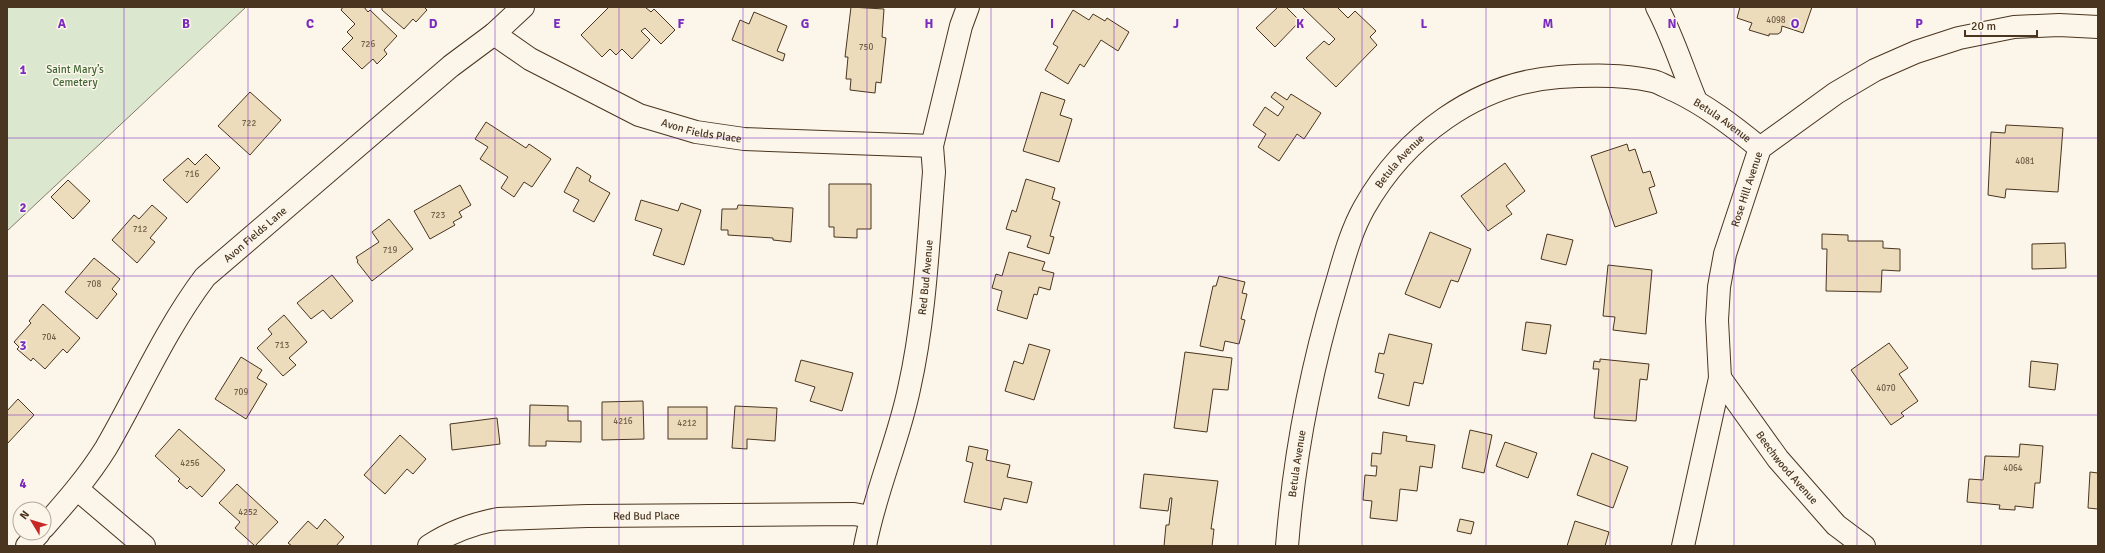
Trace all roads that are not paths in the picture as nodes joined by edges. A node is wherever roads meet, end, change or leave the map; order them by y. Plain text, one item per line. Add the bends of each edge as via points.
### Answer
1 (523, 7) edge
2 (968, 7) edge
3 (1657, 7) edge
4 (2098, 27) edge
5 (494, 34) junction
6 (1696, 101) junction
7 (932, 146) junction
8 (1760, 148) junction
9 (1720, 378) junction
10 (77, 489) junction
11 (870, 517) junction
12 (52, 518) edge
13 (144, 546) edge
14 (429, 546) edge
15 (865, 546) edge
16 (1286, 546) edge
17 (1683, 546) edge
18 (1864, 546) edge

1 - 5 street, Avon Fields Lane
2 - 7 street, Red Bud Avenue via 961,26
3 - 6 street
4 - 8 street, Rose Hill Avenue via 2014,27 1959,38 1916,52 1875,70 1836,93
5 - 7 street, Avon Fields Place via 530,59 639,116 696,132 744,139
5 - 10 street, Avon Fields Lane via 451,66 205,277 186,302 105,449
6 - 8 street, Betula Avenue
6 - 16 street, Betula Avenue via 1655,82 1636,78 1586,75 1546,78 1513,85 1482,97 1452,113 1425,132 1401,156 1362,210 1349,241 1324,325 1304,410
7 - 11 street, Red Bud Avenue via 934,172 920,338 909,391
8 - 9 street, Rose Hill Avenue via 1748,190 1738,210 1719,287 1717,320
9 - 17 street, Rose Hill Avenue
9 - 18 street, Beechwood Avenue via 1778,459 1836,525
10 - 12 street, Avon Fields Lane
10 - 13 street
11 - 14 street, Red Bud Place via 854,514 727,514 498,519 476,523
11 - 15 street, Red Bud Avenue

